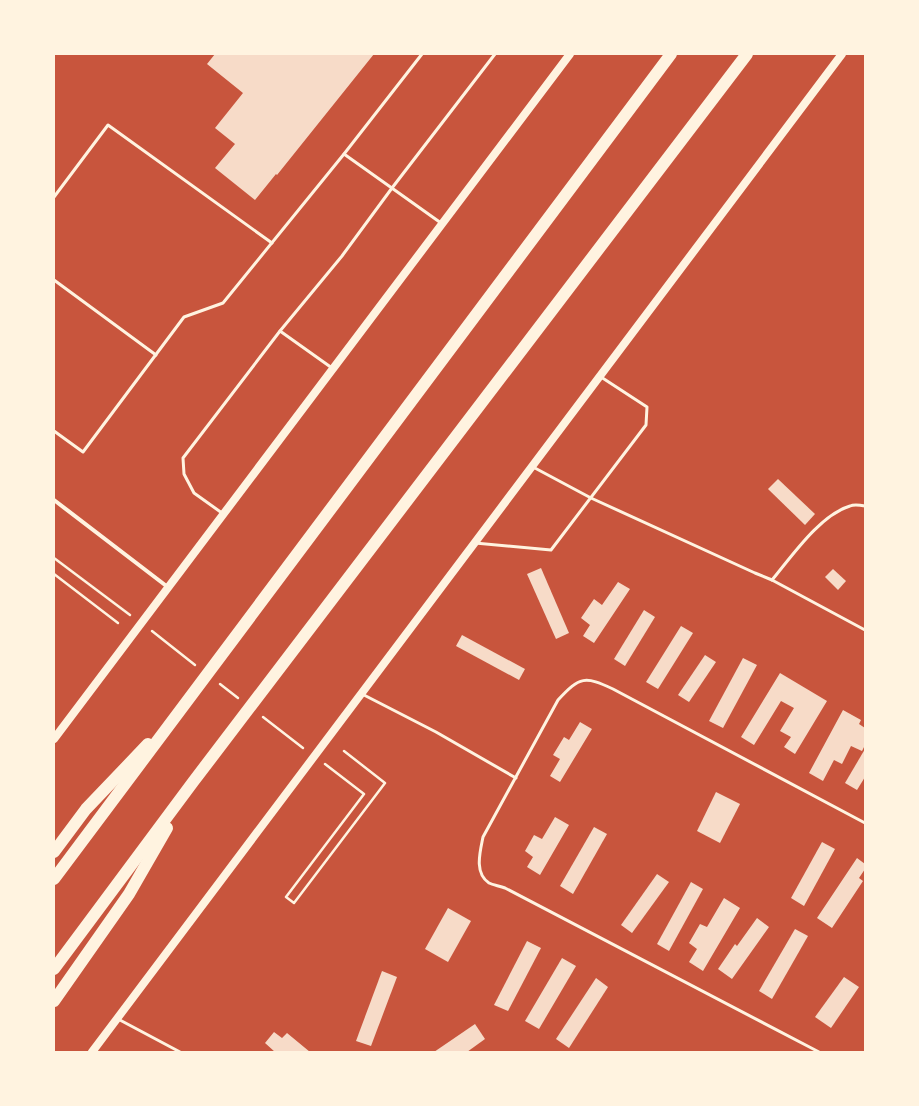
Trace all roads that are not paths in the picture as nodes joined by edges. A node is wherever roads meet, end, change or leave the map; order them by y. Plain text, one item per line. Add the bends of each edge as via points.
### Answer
1 (422, 54) edge
2 (495, 54) edge
3 (570, 54) edge
4 (671, 54) edge
5 (747, 54) edge
6 (842, 54) edge
7 (344, 154) junction
8 (392, 188) junction
9 (54, 197) edge
10 (443, 224) junction
11 (272, 243) junction
12 (54, 280) edge
13 (280, 331) junction
14 (156, 355) junction
15 (334, 369) junction
16 (600, 376) junction
17 (54, 431) edge
18 (532, 466) junction
19 (591, 498) junction
20 (54, 500) edge
21 (865, 506) edge
22 (225, 514) junction
23 (474, 543) junction
24 (772, 580) junction
25 (169, 588) junction
26 (865, 630) edge
27 (362, 694) junction
28 (187, 703) junction
29 (54, 739) edge
30 (516, 778) junction
31 (193, 782) junction
32 (865, 823) edge
33 (54, 852) edge
34 (54, 879) edge
35 (54, 969) edge
36 (54, 1001) edge
37 (117, 1019) junction
38 (92, 1052) edge
39 (180, 1052) edge
40 (818, 1052) edge

1 - 7 lane
2 - 8 lane
3 - 10 main road
4 - 28 highway
5 - 31 highway
6 - 16 main road
7 - 8 lane
7 - 11 lane
8 - 10 lane
8 - 13 lane via 342,256
9 - 11 lane via 108,125
10 - 15 main road
11 - 14 lane via 223,303 184,317
12 - 14 lane
13 - 15 lane
13 - 22 lane via 183,458 184,474 194,493
14 - 17 lane via 83,452
15 - 22 main road
16 - 18 main road
16 - 19 lane via 647,408 646,425
18 - 19 lane
18 - 23 main road
19 - 23 lane via 551,550
19 - 24 lane
20 - 25 street
21 - 24 lane via 851,505 835,513 812,532
22 - 25 main road
23 - 27 main road
24 - 26 lane
25 - 29 main road
27 - 30 lane via 436,732
27 - 37 main road
28 - 33 highway via 86,809
28 - 34 highway
30 - 32 lane via 558,700 580,681 594,680
30 - 40 lane via 483,837 479,854 482,875 489,883 505,888
31 - 35 highway
31 - 36 highway via 129,894
37 - 38 main road
37 - 39 lane

